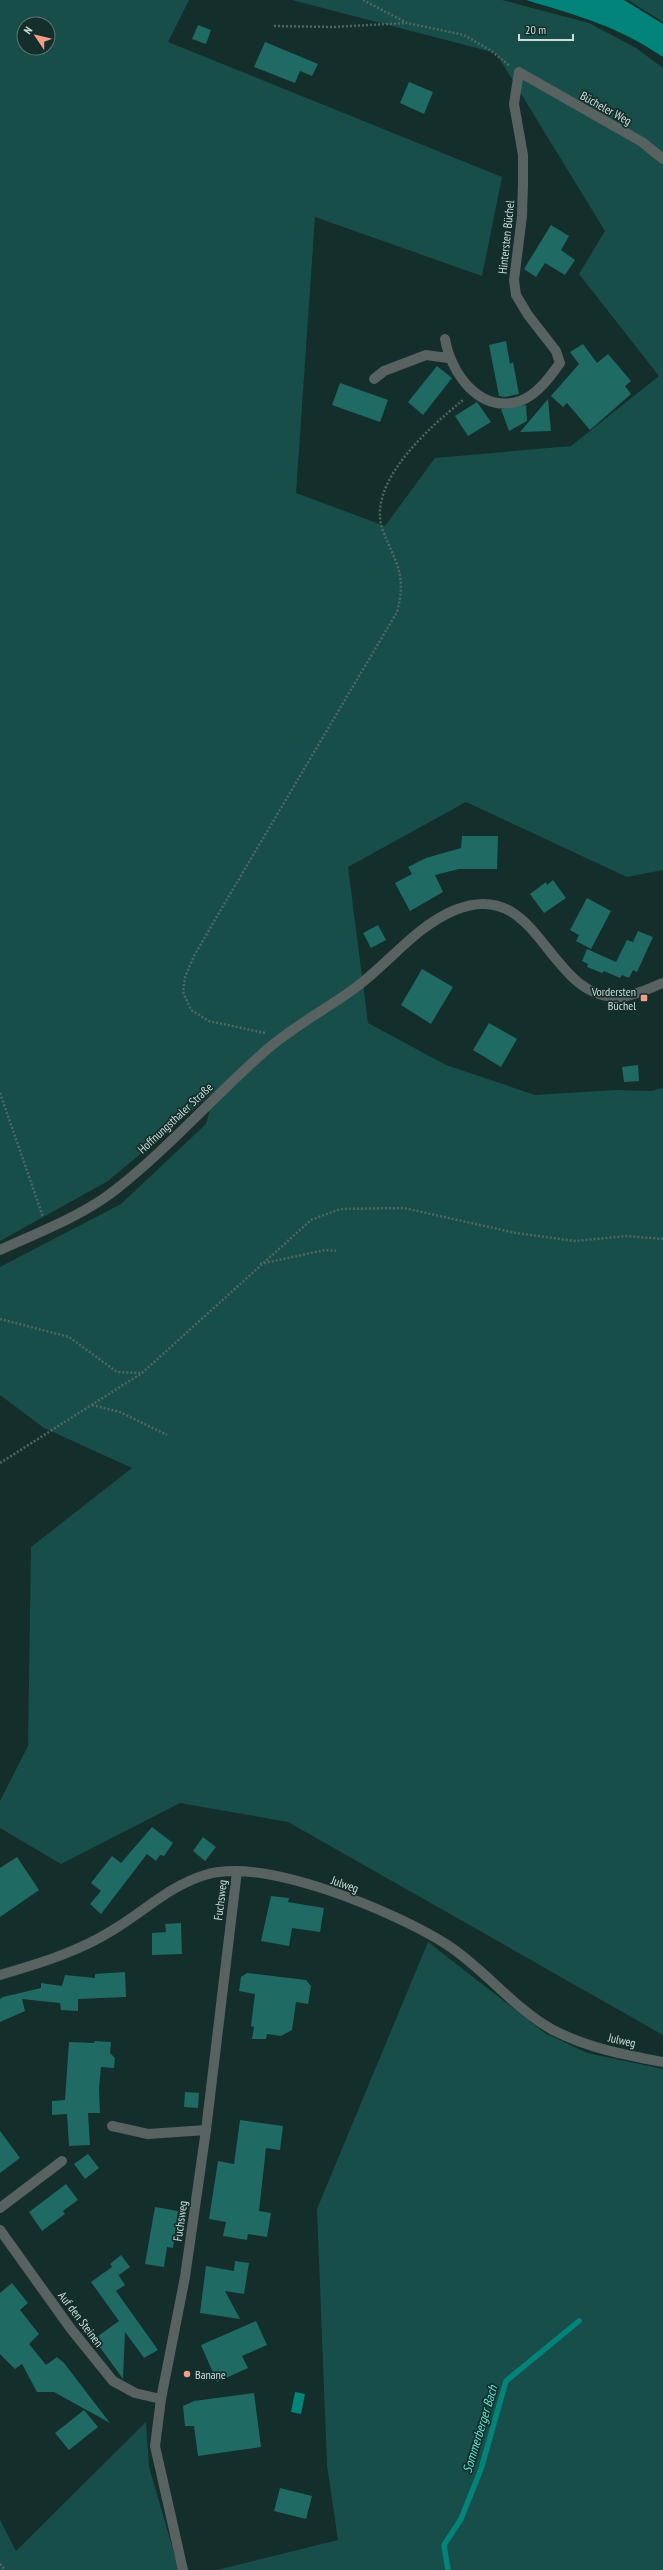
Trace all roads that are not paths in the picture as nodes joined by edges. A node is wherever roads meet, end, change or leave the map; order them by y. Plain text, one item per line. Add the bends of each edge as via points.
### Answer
1 (536, 82) joint
2 (663, 159) edge
3 (445, 339) dead end
4 (448, 358) junction
5 (374, 379) dead end
6 (663, 983) edge
7 (0, 1250) edge
8 (237, 1871) junction
9 (0, 1975) edge
10 (663, 2062) edge
11 (112, 2126) dead end
12 (206, 2130) junction
13 (62, 2161) dead end
14 (0, 2208) edge
15 (0, 2230) edge
16 (161, 2398) junction
17 (183, 2570) edge

1 - 2 street, Bücheler Weg via 642,142
1 - 4 street, Hintersten Büchel via 519,72 514,104 524,155 522,216 515,265 515,288 516,295 556,351 560,363 538,390 521,401 505,404 472,392
3 - 4 street
4 - 5 street via 426,355 384,371
6 - 7 street, Hoffnungsthaler Straße via 620,996 592,991 573,979 522,918 497,907 470,906 456,910 438,919 356,988 283,1036 109,1194 47,1229
8 - 9 street, Julweg via 205,1874 176,1887 112,1931 65,1956
8 - 10 street, Julweg via 290,1879 343,1896 394,1917 447,1944 523,2009 557,2032 609,2052
8 - 12 street, Fuchsweg
11 - 12 street via 148,2134
12 - 16 street, Fuchsweg via 185,2276
13 - 14 street
15 - 16 street, Auf den Steinen via 71,2329 113,2381 135,2394
16 - 17 street, Fuchsweg via 155,2446

